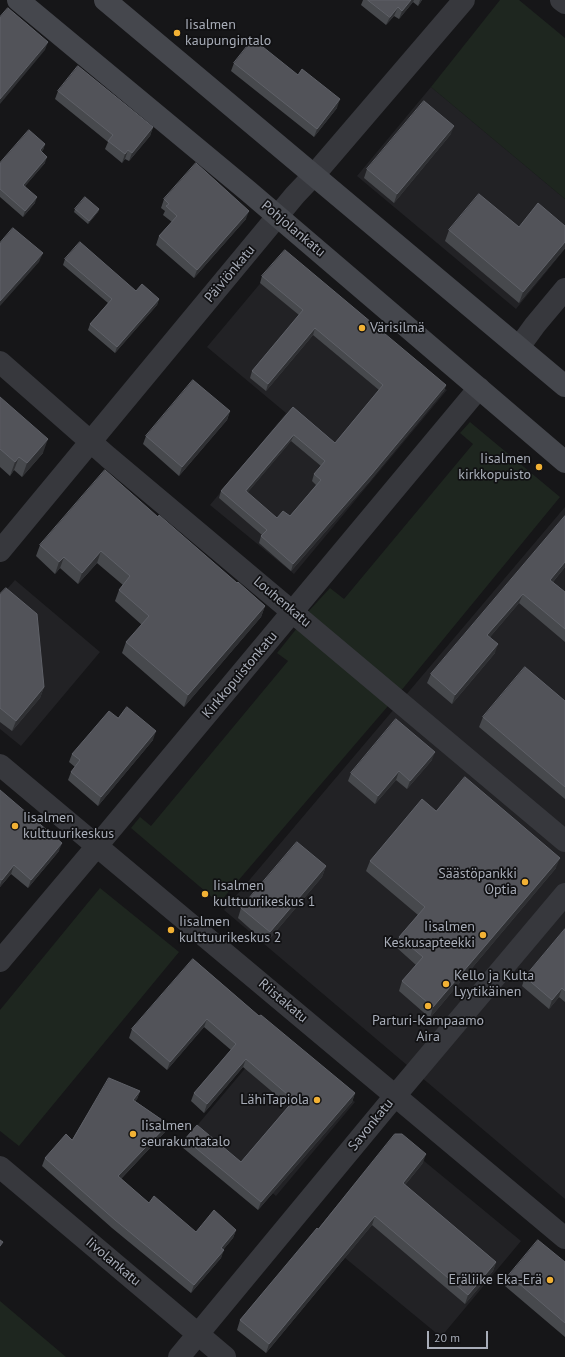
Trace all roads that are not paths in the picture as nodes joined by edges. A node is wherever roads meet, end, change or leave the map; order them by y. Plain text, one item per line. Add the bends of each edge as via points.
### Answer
1 (18, 0) edge
2 (105, 0) edge
3 (464, 0) edge
4 (561, 0) edge
5 (565, 3) edge
6 (314, 175) junction
7 (277, 216) junction
8 (565, 289) edge
9 (518, 347) junction
10 (0, 362) edge
11 (565, 386) edge
12 (479, 388) junction
13 (91, 441) junction
14 (565, 462) edge
15 (0, 551) edge
16 (293, 612) junction
17 (0, 765) edge
18 (565, 841) edge
19 (97, 846) junction
20 (565, 894) edge
21 (0, 961) edge
22 (395, 1096) junction
23 (0, 1167) edge
24 (565, 1238) edge
25 (198, 1334) junction
26 (179, 1357) edge
27 (225, 1357) edge

1 - 7 main road, Pohjolankatu
2 - 6 main road
3 - 6 street, Päiviönkatu
4 - 5 street
6 - 7 street, Päiviönkatu
6 - 9 main road
7 - 12 main road, Pohjolankatu
7 - 13 street, Päiviönkatu
8 - 9 street
9 - 11 main road
10 - 13 street, Louhenkatu
12 - 14 main road, Pohjolankatu
12 - 16 street, Kirkkopuistonkatu
13 - 15 street, Päiviönkatu
13 - 16 street, Louhenkatu
16 - 18 street, Louhenkatu
16 - 19 street, Kirkkopuistonkatu
17 - 19 street, Riistakatu
19 - 21 street, Kirkkopuistonkatu
19 - 22 street, Riistakatu
20 - 22 street, Savonkatu
22 - 24 street, Riistakatu
22 - 25 street, Savonkatu
23 - 25 street, Iivolankatu
25 - 26 street, Savonkatu
25 - 27 street, Iivolankatu

